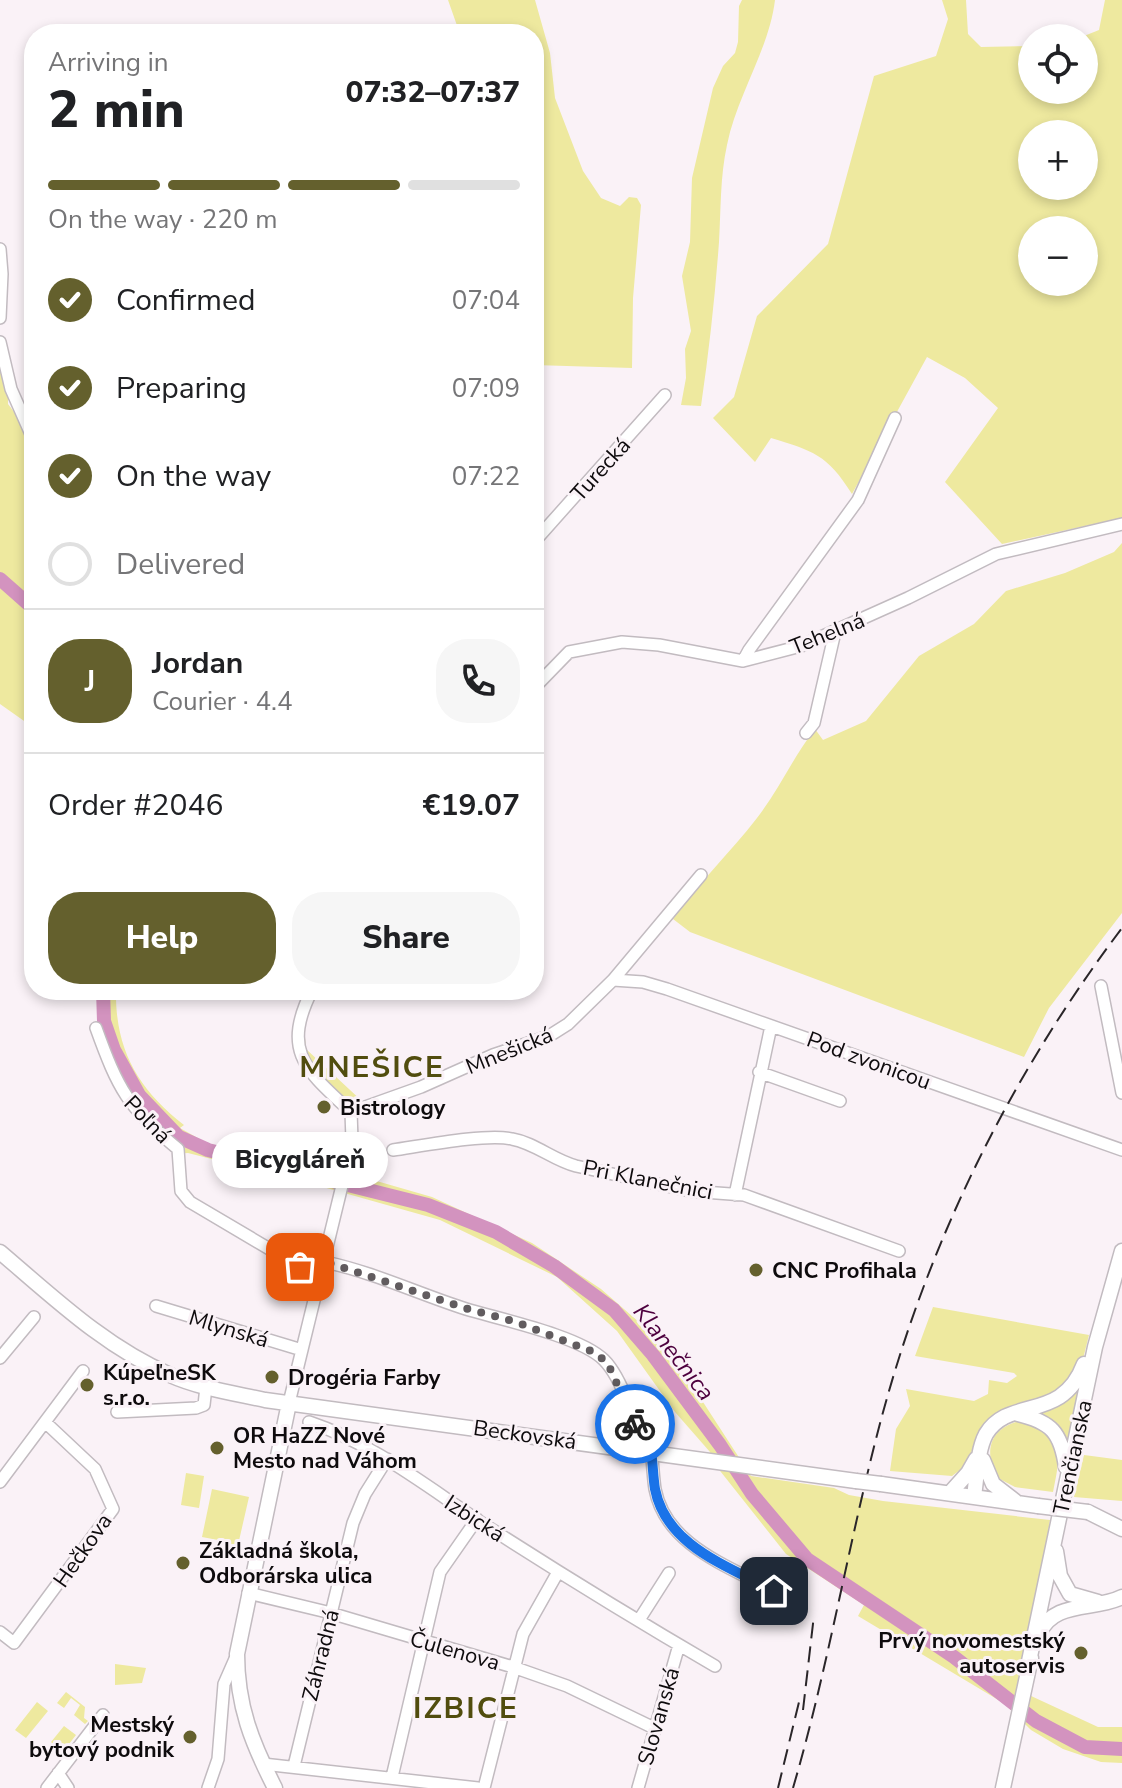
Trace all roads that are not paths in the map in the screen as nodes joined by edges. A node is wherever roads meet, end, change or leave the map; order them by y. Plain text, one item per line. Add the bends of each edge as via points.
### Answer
1 (0, 249) edge
2 (0, 318) edge
3 (0, 342) edge
4 (665, 395) dead end
5 (24, 418) edge
6 (895, 418) dead end
7 (1122, 524) edge
8 (544, 531) edge
9 (835, 632) junction
10 (743, 661) junction
11 (544, 678) edge
12 (806, 733) dead end
13 (701, 875) dead end
14 (613, 980) junction
15 (1101, 986) dead end
16 (307, 1000) edge
17 (771, 1026) junction
18 (96, 1028) dead end
19 (759, 1072) junction
20 (1122, 1093) edge
21 (840, 1101) dead end
22 (351, 1112) junction
23 (393, 1150) dead end
24 (1122, 1150) edge
25 (735, 1195) junction
26 (899, 1251) dead end
27 (1122, 1251) edge
28 (0, 1252) edge
29 (325, 1262) junction
30 (321, 1276) junction
31 (156, 1306) dead end
32 (34, 1317) dead end
33 (1095, 1347) junction
34 (302, 1350) junction
35 (0, 1358) edge
36 (83, 1371) dead end
37 (206, 1387) junction
38 (289, 1403) junction
39 (117, 1412) dead end
40 (1018, 1414) junction
41 (45, 1422) junction
42 (309, 1422) dead end
43 (646, 1451) junction
44 (981, 1451) junction
45 (387, 1459) junction
46 (1068, 1476) junction
47 (0, 1482) edge
48 (950, 1493) junction
49 (974, 1496) junction
50 (1018, 1503) junction
51 (1088, 1512) junction
52 (1122, 1517) edge
53 (477, 1519) junction
54 (1122, 1529) edge
55 (1055, 1540) junction
56 (786, 1570) dead end
57 (558, 1572) junction
58 (669, 1573) dead end
59 (774, 1591) junction
60 (248, 1593) junction
61 (1122, 1597) edge
62 (1106, 1603) junction
63 (788, 1605) dead end
64 (331, 1614) junction
65 (639, 1620) junction
66 (0, 1632) edge
67 (425, 1641) junction
68 (679, 1645) junction
69 (237, 1654) junction
70 (715, 1666) dead end
71 (1028, 1666) junction
72 (513, 1667) junction
73 (103, 1715) dead end
74 (654, 1728) junction
75 (263, 1764) junction
76 (294, 1766) junction
77 (58, 1773) junction
78 (392, 1777) junction
79 (47, 1788) edge
80 (68, 1788) edge
81 (208, 1788) edge
82 (275, 1788) edge
83 (481, 1788) edge
84 (638, 1788) edge
85 (1003, 1788) edge

1 - 2 street
3 - 5 street
4 - 8 street, Turecká
6 - 10 street via 858,500
7 - 9 street, Tehelná via 996,554
9 - 10 street, Tehelná
9 - 12 street via 814,723
10 - 11 street, Tehelná via 622,642 569,652
13 - 14 street, Mnešická
14 - 17 street, Pod zvonicou via 655,986
14 - 22 street, Mnešická via 549,1036
15 - 20 street
16 - 22 street via 299,1015 300,1055 317,1080
17 - 19 street
17 - 24 street, Pod zvonicou
18 - 30 street, Poľná via 127,1101 178,1149 181,1191 190,1202
19 - 21 street
19 - 25 street
22 - 29 street via 352,1140
23 - 25 street, Pri Klanečnici via 513,1139 560,1162 690,1191
25 - 26 street, Pri Klanečnici
27 - 33 main road, Trenčianska
28 - 37 main road, Beckovská via 114,1344 171,1376
29 - 30 street
29 - 43 street via 596,1353 608,1364
30 - 34 street
31 - 34 street, Mlynská
32 - 35 street
33 - 40 main road via 1066,1394
33 - 46 main road, Trenčianska
34 - 38 street
36 - 41 street
37 - 38 main road, Beckovská
37 - 39 street via 204,1405 196,1408
38 - 43 main road, Beckovská
38 - 60 main road
40 - 44 main road via 995,1424
40 - 46 main road via 1043,1421 1055,1433
41 - 47 street
41 - 66 street, Hečkova via 95,1469 113,1509 14,1643
42 - 45 street, Izbická
43 - 48 main road, Beckovská, bridge
43 - 59 street via 658,1499 685,1541
44 - 48 main road
44 - 49 main road
44 - 50 main road via 989,1478
45 - 53 street, Izbická
45 - 64 street, Záhradná via 353,1523
46 - 55 main road, Trenčianska
48 - 49 main road, Beckovská
49 - 50 main road, Beckovská
50 - 51 main road, Beckovská, bridge
51 - 52 main road, Beckovská
51 - 54 main road
53 - 57 street, Izbická
53 - 67 street via 440,1572
55 - 62 main road via 1060,1576 1070,1594
55 - 71 main road, Trenčianska
56 - 59 street
57 - 65 street, Izbická
57 - 72 street via 531,1617
58 - 65 street
59 - 63 street
60 - 64 street, Čulenova
60 - 69 main road
61 - 62 main road
62 - 71 main road via 1062,1611 1049,1619
64 - 67 street, Čulenova
64 - 76 street, Záhradná
65 - 68 street, Izbická
67 - 72 street, Čulenova
67 - 78 street
68 - 70 street, Izbická
68 - 74 street, Slovanská
69 - 75 main road via 247,1727
69 - 81 street via 224,1684 218,1759
71 - 85 main road
72 - 74 street, Čulenova via 567,1686
72 - 83 street
73 - 77 street
74 - 84 street, Slovanská
75 - 76 street
75 - 82 main road
76 - 78 street
77 - 79 street
77 - 80 street
78 - 83 street

